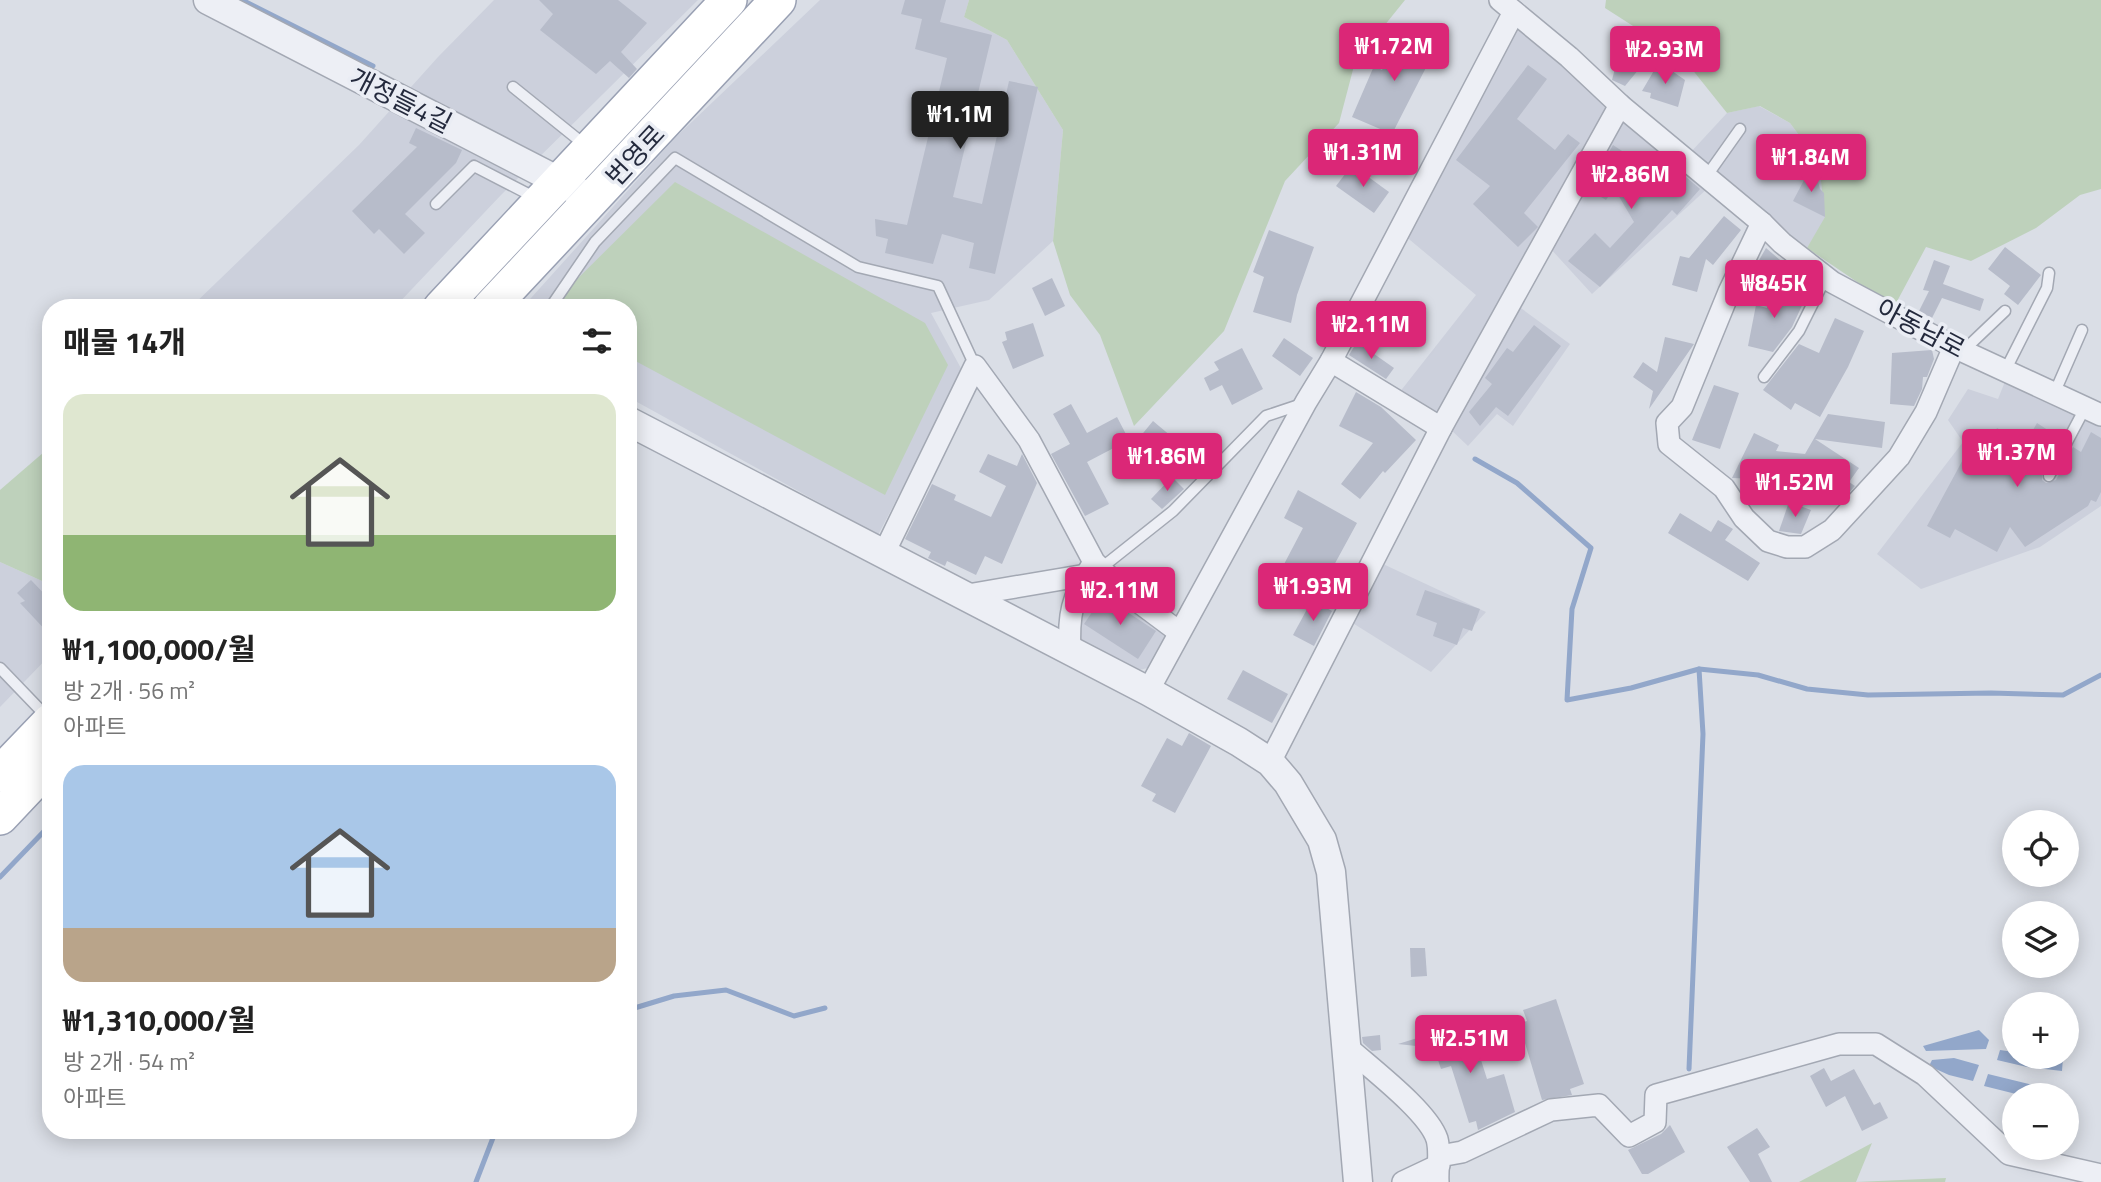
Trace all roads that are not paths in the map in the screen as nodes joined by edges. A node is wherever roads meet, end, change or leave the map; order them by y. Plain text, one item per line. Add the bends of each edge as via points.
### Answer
1 (208, 0) edge
2 (729, 0) edge
3 (778, 0) edge
4 (1507, 6) edge
5 (513, 87) dead end
6 (1620, 105) junction
7 (1740, 129) dead end
8 (590, 149) junction
9 (1706, 177) junction
10 (551, 191) junction
11 (593, 200) junction
12 (436, 204) dead end
13 (1762, 223) junction
14 (2049, 274) dead end
15 (1826, 277) junction
16 (449, 299) edge
17 (499, 299) edge
18 (556, 299) edge
19 (2005, 312) dead end
20 (2082, 330) dead end
21 (1958, 349) junction
22 (1331, 361) junction
23 (975, 366) junction
24 (2005, 371) junction
25 (1764, 377) dead end
26 (2054, 394) junction
27 (1306, 402) junction
28 (2093, 412) edge
29 (637, 426) edge
30 (1441, 428) junction
31 (2049, 476) dead end
32 (883, 555) junction
33 (1093, 569) junction
34 (962, 596) junction
35 (1179, 632) junction
36 (1070, 651) junction
37 (0, 668) edge
38 (1148, 691) junction
39 (42, 712) edge
40 (42, 730) edge
41 (1270, 762) junction
42 (42, 773) edge
43 (0, 774) edge
44 (0, 817) edge
45 (1346, 1046) junction
46 (1439, 1168) edge
47 (2101, 1175) edge
48 (1358, 1182) edge
49 (1403, 1182) edge

1 - 10 street, 개정들4길
2 - 8 main road, 번영로
3 - 11 main road, 번영로
4 - 6 street, 아동남로
4 - 22 street
5 - 8 lane
6 - 9 street, 아동남로
6 - 30 street
7 - 9 lane
8 - 10 main road, 번영로
9 - 13 street, 아동남로
10 - 11 street, 개정들4길
10 - 12 lane via 474,166
10 - 16 main road, 번영로
11 - 17 main road, 번영로
13 - 15 street, 아동남로
13 - 21 street via 1682,407 1667,423 1670,444 1724,488 1744,518 1768,541 1805,547 1832,530 1899,457
14 - 24 lane via 2048,288
15 - 21 street, 아동남로
15 - 25 lane via 1799,331
18 - 23 lane via 595,242 675,158 858,267 938,286
19 - 21 lane
20 - 26 lane
21 - 24 street, 아동남로
22 - 27 street
22 - 30 street
23 - 32 street
23 - 33 street via 1028,440
24 - 26 street, 아동남로
26 - 28 street, 아동남로
27 - 33 lane via 1266,416 1173,511
27 - 35 street
28 - 31 lane
29 - 32 street
30 - 41 street
32 - 34 street
33 - 34 street
33 - 35 street
33 - 36 street via 1075,592 1068,622
34 - 36 street
35 - 38 street
36 - 38 street
37 - 39 lane
38 - 41 street
40 - 43 main road
41 - 45 street via 1322,841 1331,872
42 - 44 main road
45 - 46 street via 1421,1115 1436,1135
45 - 48 street
46 - 47 street via 1462,1152 1550,1110 1600,1105 1629,1136 1655,1122 1656,1095 1839,1044 1875,1044 1925,1074 2009,1154
46 - 49 street

